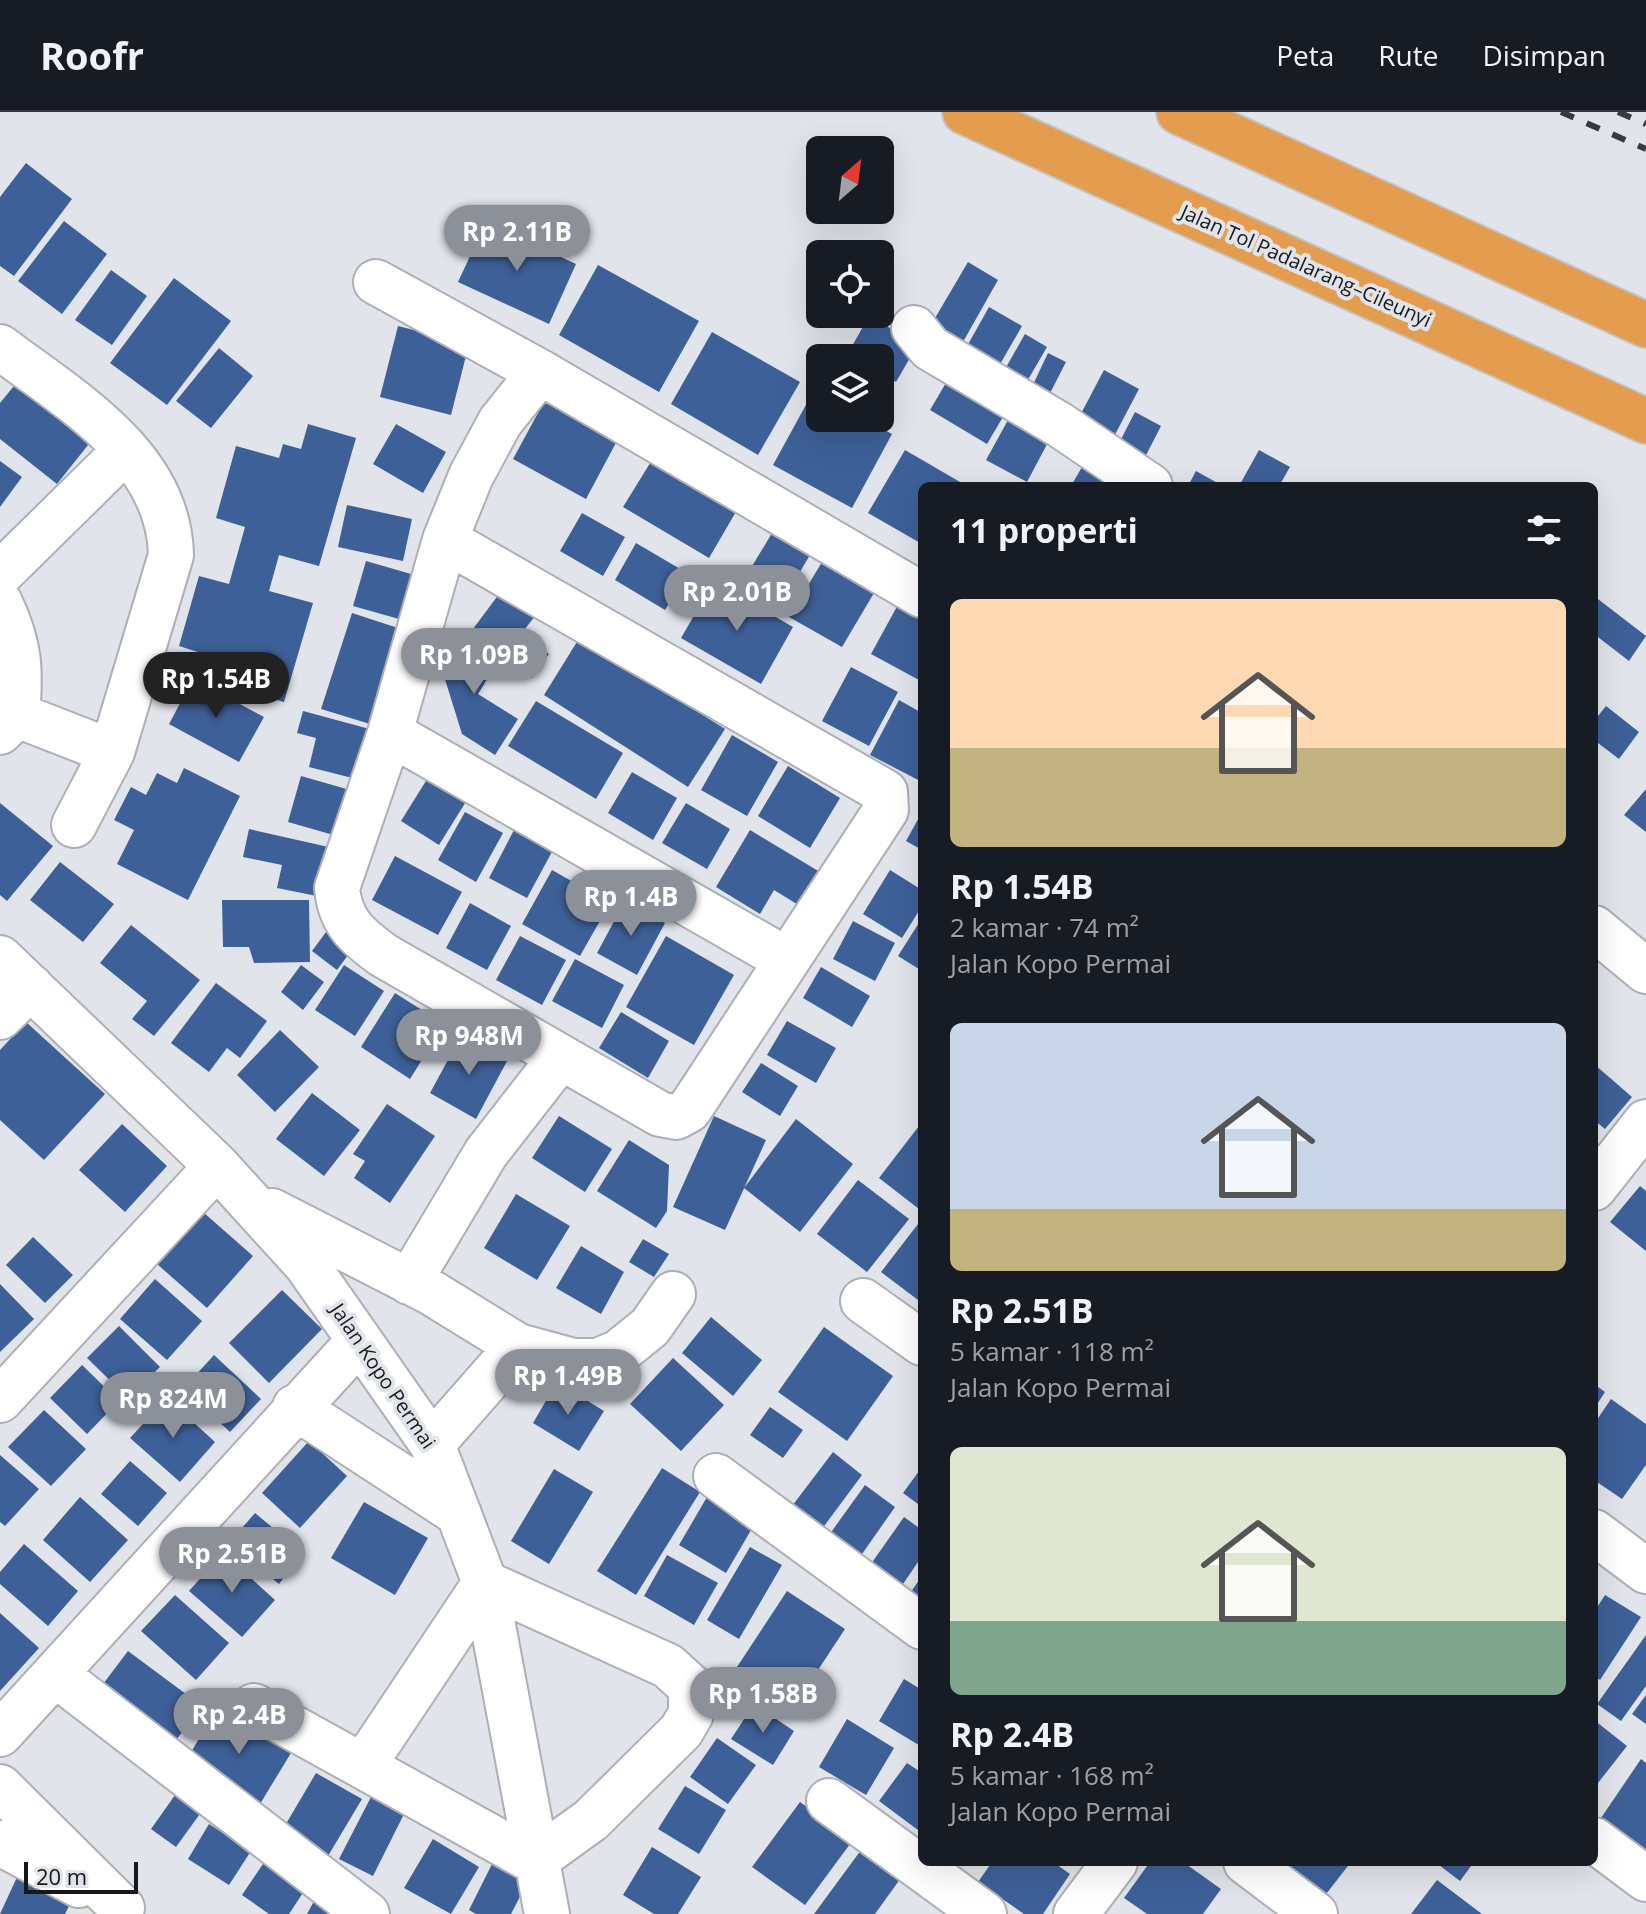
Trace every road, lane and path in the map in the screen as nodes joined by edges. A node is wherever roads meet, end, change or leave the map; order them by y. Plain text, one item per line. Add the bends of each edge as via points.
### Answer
1 (965, 112) edge
2 (1179, 112) edge
3 (376, 282) dead end
4 (1646, 325) edge
5 (914, 328) dead end
6 (0, 347) edge
7 (540, 372) junction
8 (1646, 421) edge
9 (126, 450) junction
10 (1139, 482) edge
11 (445, 540) junction
12 (0, 574) edge
13 (918, 593) edge
14 (0, 603) edge
15 (8, 723) edge
16 (390, 733) junction
17 (112, 752) junction
18 (74, 825) dead end
19 (1598, 931) edge
20 (787, 960) junction
21 (1646, 971) edge
22 (15, 972) edge
23 (0, 1017) edge
24 (560, 1058) junction
25 (1646, 1122) edge
26 (230, 1181) junction
27 (1598, 1183) edge
28 (409, 1282) junction
29 (673, 1294) dead end
30 (863, 1301) dead end
31 (918, 1340) edge
32 (359, 1341) junction
33 (518, 1346) junction
34 (0, 1400) edge
35 (295, 1407) junction
36 (432, 1444) junction
37 (716, 1476) dead end
38 (459, 1514) junction
39 (1598, 1535) edge
40 (1646, 1571) edge
41 (485, 1583) junction
42 (918, 1624) edge
43 (55, 1674) junction
44 (254, 1706) dead end
45 (0, 1734) edge
46 (363, 1766) junction
47 (0, 1787) edge
48 (829, 1801) dead end
49 (0, 1843) edge
50 (1598, 1843) edge
51 (534, 1861) junction
52 (918, 1866) edge
53 (918, 1866) edge
54 (1112, 1866) edge
55 (1251, 1866) edge
56 (1646, 1879) edge
57 (126, 1911) edge
58 (367, 1914) edge
59 (547, 1914) edge
60 (984, 1914) edge
61 (1076, 1914) edge
62 (1315, 1914) edge

1 - 8 highway, Jalan Tol Padalarang–Cileunyi
2 - 4 highway
3 - 7 street
5 - 10 street via 930,348
6 - 9 street via 103,426
7 - 11 street via 500,422
7 - 13 street
9 - 12 street
9 - 17 street via 163,501 171,555
11 - 16 street
11 - 20 street via 885,792 886,810
14 - 15 street via 16,637 21,669
15 - 17 street
16 - 20 street
16 - 24 street via 337,888 339,910 353,932 383,955
17 - 18 street
19 - 21 street
20 - 24 street via 682,1114 660,1114
22 - 23 street
22 - 26 street, Jalan Kopo Permai
24 - 28 street via 486,1153
25 - 27 street
26 - 28 street
26 - 32 street, Jalan Kopo Permai via 306,1264
26 - 34 street
28 - 33 street
29 - 33 street via 650,1327 598,1361 573,1361
30 - 31 street
32 - 35 street
32 - 36 street, Jalan Kopo Permai
33 - 36 street
35 - 38 street
35 - 43 street
36 - 38 street, Jalan Kopo Permai
37 - 42 street
38 - 41 street, Jalan Kopo Permai
39 - 40 street
41 - 46 street
41 - 51 street, Jalan Kopo Permai
41 - 51 street via 668,1666 691,1687 691,1714 681,1731 591,1820
43 - 45 street
43 - 58 street
44 - 46 street
46 - 51 street
47 - 57 street
48 - 52 street
49 - 57 street
50 - 56 street
51 - 59 street, Jalan Kopo Permai
53 - 60 street
54 - 61 street
55 - 62 street

